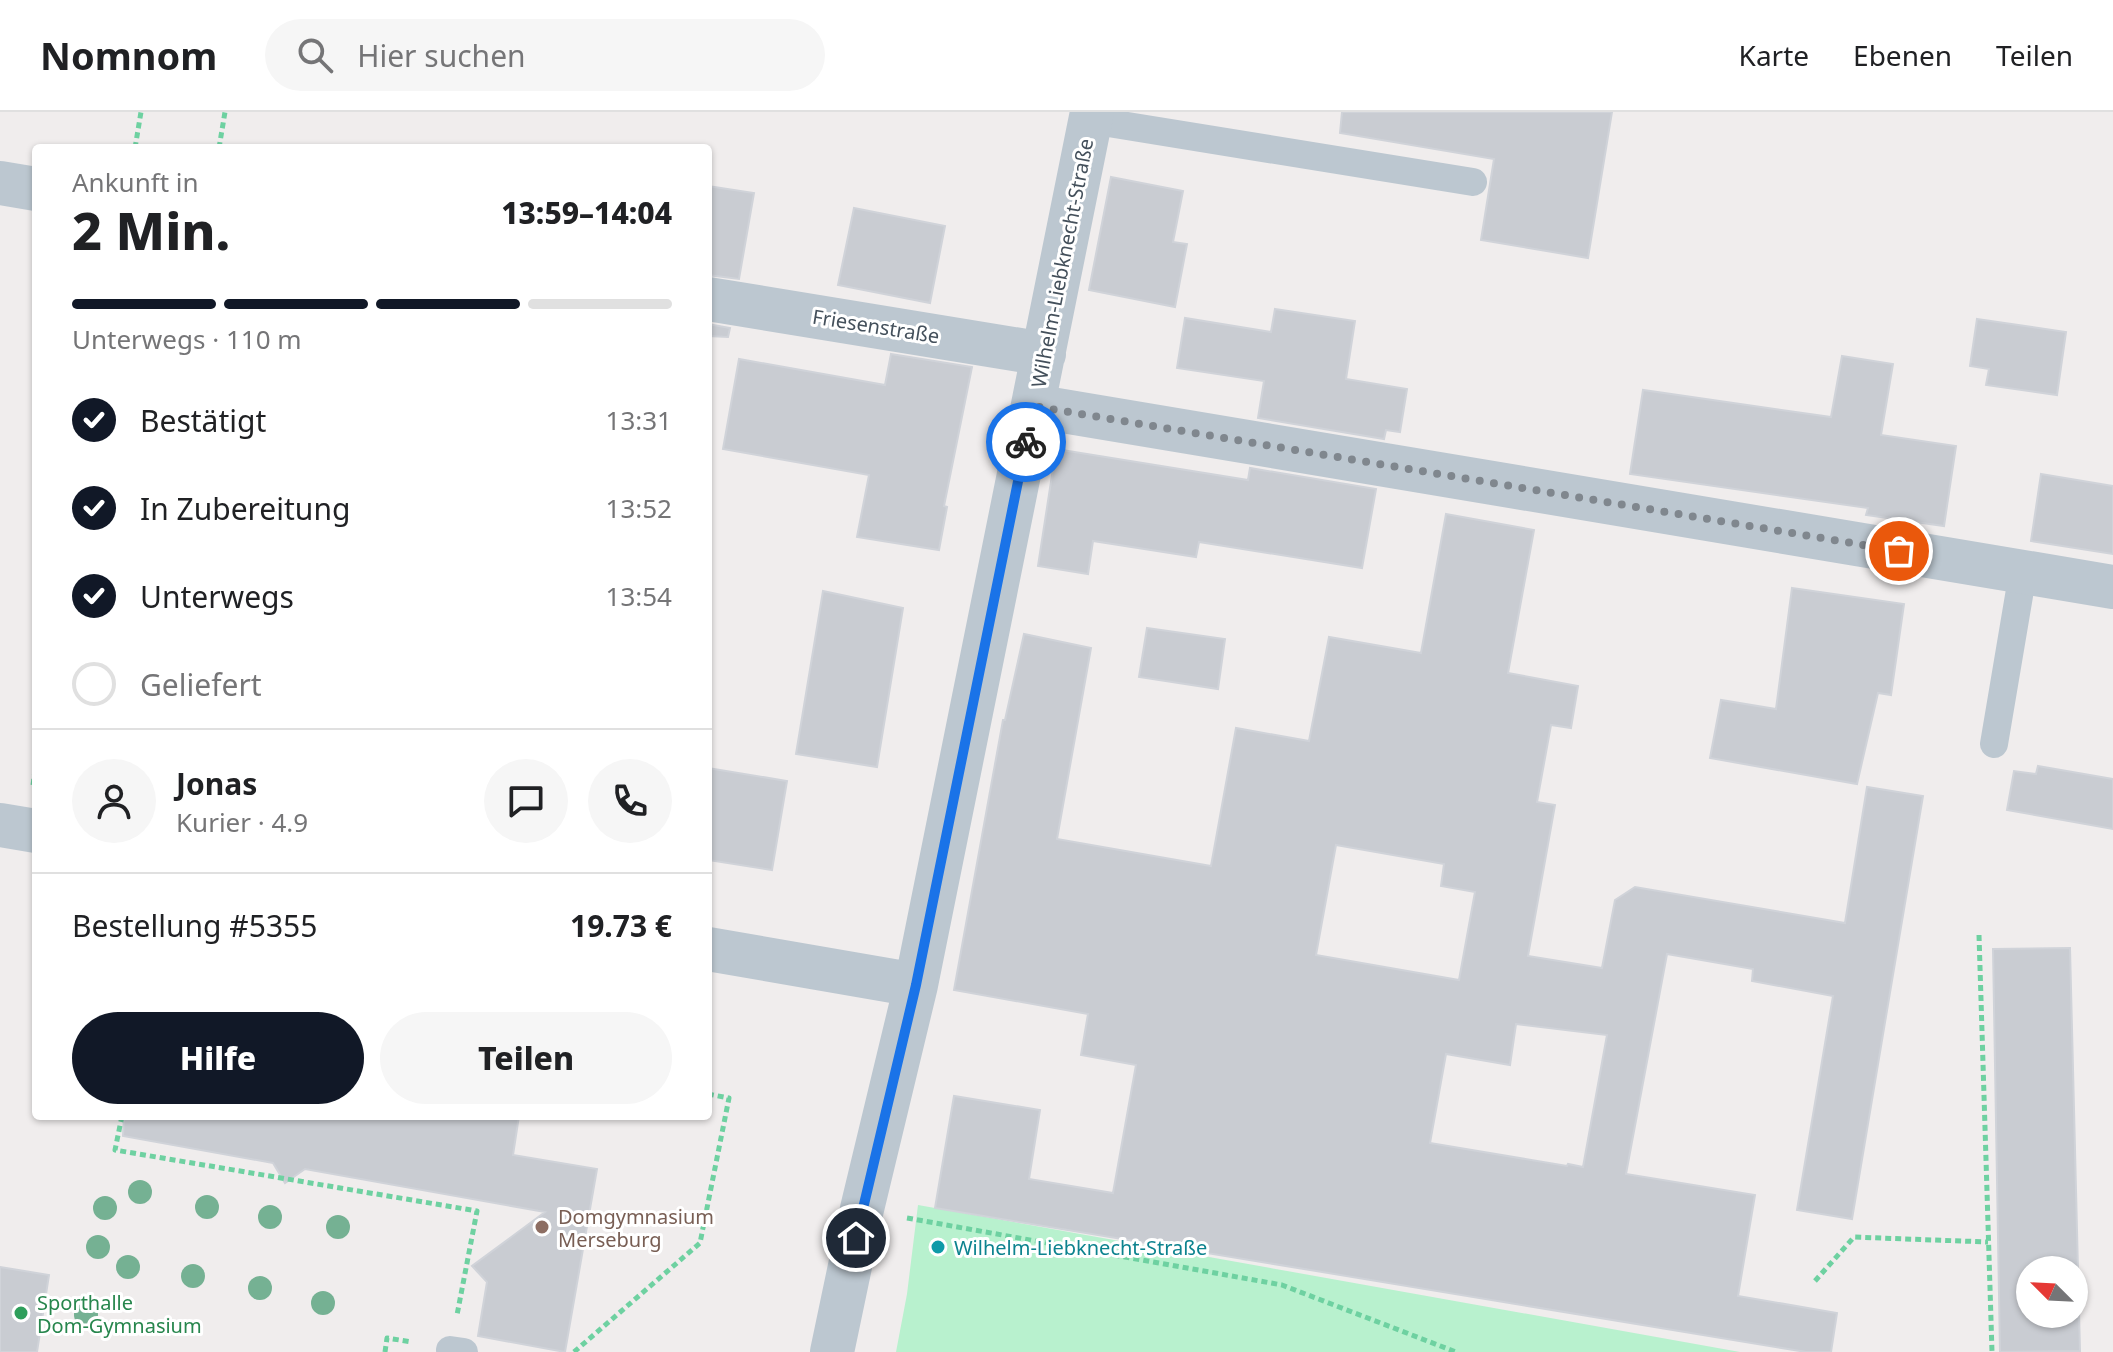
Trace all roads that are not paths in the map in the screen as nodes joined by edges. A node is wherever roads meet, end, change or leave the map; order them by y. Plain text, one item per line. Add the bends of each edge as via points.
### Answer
1 (1091, 116) edge
2 (1473, 182) dead end
3 (0, 183) edge
4 (32, 188) edge
5 (712, 300) edge
6 (1044, 354) junction
7 (1033, 406) junction
8 (2023, 572) junction
9 (2113, 587) edge
10 (1994, 744) dead end
11 (0, 825) edge
12 (32, 830) edge
13 (712, 950) edge
14 (916, 985) junction
15 (832, 1352) edge

1 - 2 lane
1 - 6 street, Wilhelm-Liebknecht-Straße
3 - 4 street
5 - 6 street, Friesenstraße
6 - 7 street, Wilhelm-Liebknecht-Straße
7 - 8 street
7 - 14 street, Wilhelm-Liebknecht-Straße
8 - 9 street
8 - 10 lane
11 - 12 street
13 - 14 street
14 - 15 street, Wilhelm-Liebknecht-Straße

